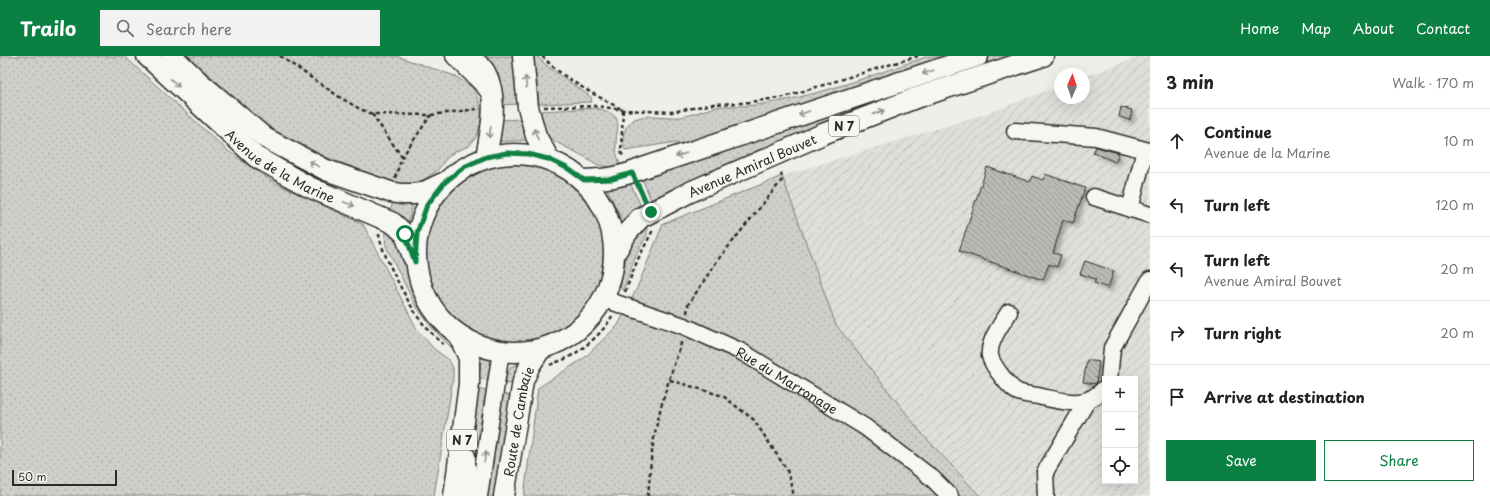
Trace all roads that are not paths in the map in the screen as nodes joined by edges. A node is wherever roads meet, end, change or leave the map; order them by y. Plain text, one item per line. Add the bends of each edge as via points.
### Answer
1 (146, 56) edge
2 (172, 56) edge
3 (454, 56) edge
4 (467, 56) edge
5 (523, 56) edge
6 (978, 56) edge
7 (1043, 56) edge
8 (488, 101) junction
9 (1015, 131) dead end
10 (486, 157) junction
11 (548, 159) junction
12 (584, 180) junction
13 (445, 182) junction
14 (1094, 197) dead end
15 (1130, 209) junction
16 (1150, 215) edge
17 (616, 253) junction
18 (415, 262) junction
19 (1150, 280) edge
20 (604, 299) junction
21 (1009, 312) dead end
22 (452, 340) junction
23 (540, 350) junction
24 (501, 351) junction
25 (1109, 376) edge
26 (469, 384) junction
27 (1102, 391) edge
28 (1088, 401) junction
29 (454, 496) edge
30 (467, 496) edge
31 (479, 496) edge
32 (504, 496) edge
33 (950, 496) edge
34 (1046, 496) edge

1 -> 18 main road, Avenue de la Marine via 256,157 309,187 393,223 405,234
13 -> 2 main road, Avenue de la Marine via 422,193 402,194 326,170 265,138 198,82
3 - 8 lane via 482,84
4 - 8 main road via 485,72
11 -> 5 main road via 536,136 528,107
6 -> 12 main road, Avenue Amiral Bouvet / N 7 via 632,173 612,179
17 -> 7 main road, Avenue Amiral Bouvet / N 7 via 627,232 640,218 690,192 823,134 913,99
8 -> 10 main road via 492,119
9 - 15 lane via 1096,137 1145,150
10 - 11 main road via 507,153 528,154
10 - 13 main road via 464,167
11 - 12 main road
12 - 17 main road via 604,206 610,221
13 - 18 main road via 427,205 417,233
14 - 15 lane
15 - 16 lane
17 - 20 main road via 612,277
18 - 22 main road, Avenue de la Marine via 423,291
19 - 25 lane via 1112,348
20 - 23 main road via 588,322 566,339
20 - 33 lane, Rue du Marronage via 684,326 742,352 865,427 932,478
21 - 28 lane via 991,345 990,357 997,372 1017,392 1074,403
22 - 24 main road
22 - 26 main road via 469,358
23 - 24 main road
23 - 32 main road, Route de Cambaie via 523,381
31 -> 24 lane
26 - 29 main road, N 7
26 - 30 lane
27 - 28 lane
28 - 34 lane via 1045,472

